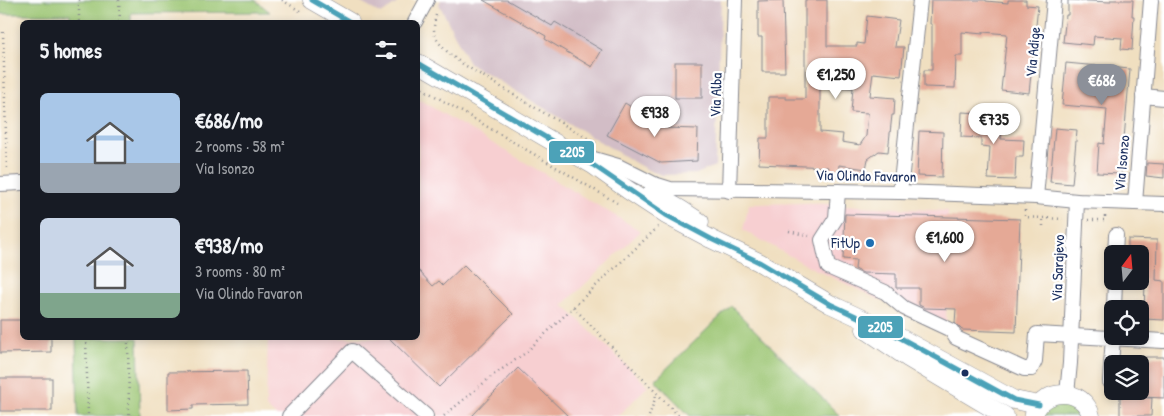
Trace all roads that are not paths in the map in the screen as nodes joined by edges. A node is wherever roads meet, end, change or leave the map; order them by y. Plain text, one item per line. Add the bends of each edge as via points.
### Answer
1 (312, 0) edge
2 (735, 0) edge
3 (920, 0) edge
4 (1054, 0) edge
5 (1151, 0) edge
6 (426, 3) edge
7 (347, 20) edge
8 (416, 20) edge
9 (420, 64) edge
10 (1143, 96) junction
11 (1164, 98) edge
12 (575, 154) junction
13 (593, 165) junction
14 (4, 184) edge
15 (20, 184) edge
16 (729, 191) junction
17 (838, 191) junction
18 (900, 192) junction
19 (1036, 197) junction
20 (1077, 201) junction
21 (1134, 203) junction
22 (1164, 204) edge
23 (1116, 236) dead end
24 (1116, 245) edge
25 (759, 262) junction
26 (830, 304) junction
27 (1071, 336) junction
28 (1104, 337) edge
29 (1149, 340) edge
30 (1164, 341) edge
31 (1067, 394) junction
32 (1036, 410) edge
33 (289, 416) edge
34 (426, 416) edge
35 (1005, 416) edge
36 (1091, 416) edge

1 - 7 main road
2 - 16 street, Via Alba
3 - 18 street
4 - 19 street, Via Adige
5 - 10 street, Via Isonzo
6 - 8 street
9 - 12 main road
10 - 11 street
10 - 21 street, Via Isonzo
12 - 13 main road
12 - 16 street, Via Olindo Favaron via 618,166 670,189
13 - 25 main road via 666,215
13 - 25 main road via 680,209
14 - 15 street
16 - 17 street, Via Olindo Favaron
17 - 18 street, Via Olindo Favaron
17 - 27 street via 836,218 822,240 828,267 885,292 904,308 951,330 956,338 1024,368 1032,368 1035,361 1037,334
18 - 19 street, Via Olindo Favaron
19 - 20 street, Via Olindo Favaron
20 - 21 street, Via Olindo Favaron
20 - 27 street, Via Sarajevo
21 - 22 street, Via Olindo Favaron
23 - 24 street
25 - 26 main road
26 - 32 main road via 886,330
26 - 35 main road via 879,340
27 - 28 street
27 - 31 street, Via Sarajevo
29 - 30 street
31 - 32 main road via 1052,395
31 - 36 main road via 1085,404
33 - 34 street via 352,350

